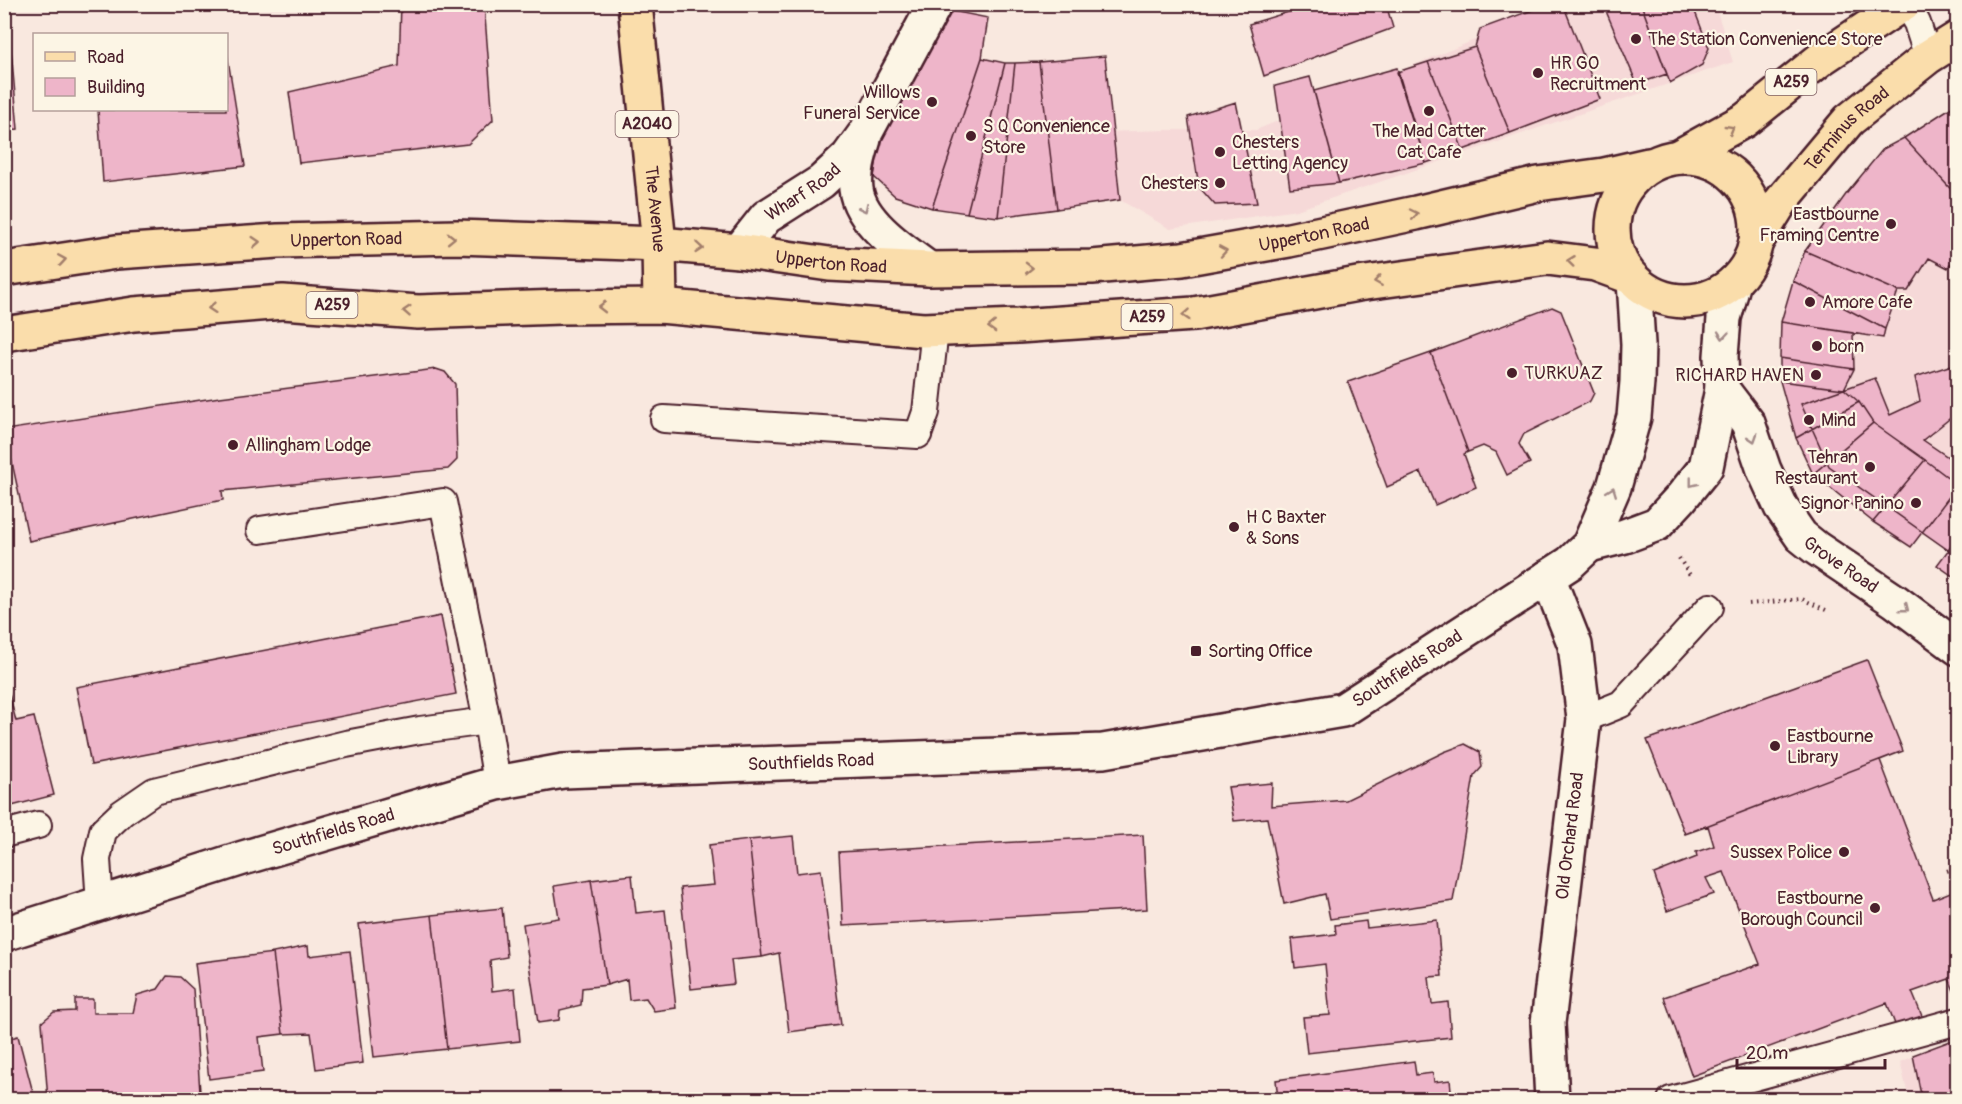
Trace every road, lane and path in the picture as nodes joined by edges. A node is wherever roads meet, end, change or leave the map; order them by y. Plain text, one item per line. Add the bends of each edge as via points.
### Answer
1 (636, 4) edge
2 (935, 4) edge
3 (1904, 4) edge
4 (1958, 38) edge
5 (1928, 57) junction
6 (866, 132) junction
7 (1663, 161) junction
8 (1756, 242) junction
9 (658, 244) junction
10 (739, 251) junction
11 (4, 269) edge
12 (928, 269) junction
13 (1631, 279) junction
14 (1734, 282) junction
15 (660, 306) junction
16 (935, 329) junction
17 (4, 334) edge
18 (1722, 389) junction
19 (664, 419) dead end
20 (260, 530) dead end
21 (1589, 545) junction
22 (1548, 577) junction
23 (1710, 607) joint
24 (1834, 614) dead end
25 (1958, 648) edge
26 (1584, 719) junction
27 (486, 721) junction
28 (497, 783) junction
29 (38, 825) dead end
30 (4, 834) edge
31 (1958, 867) edge
32 (1947, 871) dead end
33 (100, 904) junction
34 (4, 934) edge
35 (1958, 1021) edge
36 (1552, 1100) edge
37 (1671, 1100) edge

1 - 9 main road, The Avenue / A2040
2 - 6 street, Wharf Road
3 - 5 lane via 1917,23
7 -> 3 main road, A259 via 1745,120 1822,58
4 - 5 main road, Terminus Road
5 - 8 main road, Terminus Road via 1849,120 1782,200
6 - 10 street, Wharf Road via 848,158 821,182 766,217
6 -> 12 street, Wharf Road via 856,192 869,220
7 - 8 main road via 1701,158 1721,165 1751,198 1757,219
12 -> 7 main road, Upperton Road / A259 via 1092,267 1182,259
7 - 13 main road via 1630,181 1618,201 1612,224 1614,248
8 - 14 main road
9 -> 10 main road, Upperton Road / A259
11 -> 9 main road, Upperton Road / A259 via 116,252 278,241 457,237
9 - 15 main road, The Avenue / A2040
10 - 12 main road, Upperton Road / A259 via 829,264
13 - 14 main road via 1663,298 1687,302 1712,296
13 -> 16 main road, A259 via 1595,264 1546,258 1358,284 1194,314
21 -> 13 street, Southfields Road via 1614,487 1634,417 1638,344
14 -> 18 street, Southfields Road via 1724,318
15 - 16 main road, A259
15 -> 17 main road, A259 via 418,312 283,302 134,314
16 - 19 lane via 926,412 918,435
18 -> 21 street, Southfields Road via 1706,466 1682,498 1657,524
18 -> 25 street, Grove Road via 1749,423 1781,507 1801,536
20 - 27 lane via 443,502
21 - 22 street, Southfields Road
22 - 26 street, Old Orchard Road via 1575,645
22 - 28 street, Southfields Road via 1343,710 1102,751 563,771
23 - 24 path via 1802,599
23 - 26 lane via 1621,704
26 - 36 street, Old Orchard Road via 1548,1023
27 - 28 lane
27 - 33 lane via 346,744 154,791 103,831 97,859
28 - 33 street, Southfields Road
29 - 30 lane
31 - 32 path
33 - 34 street, Southfields Road
35 - 37 lane

